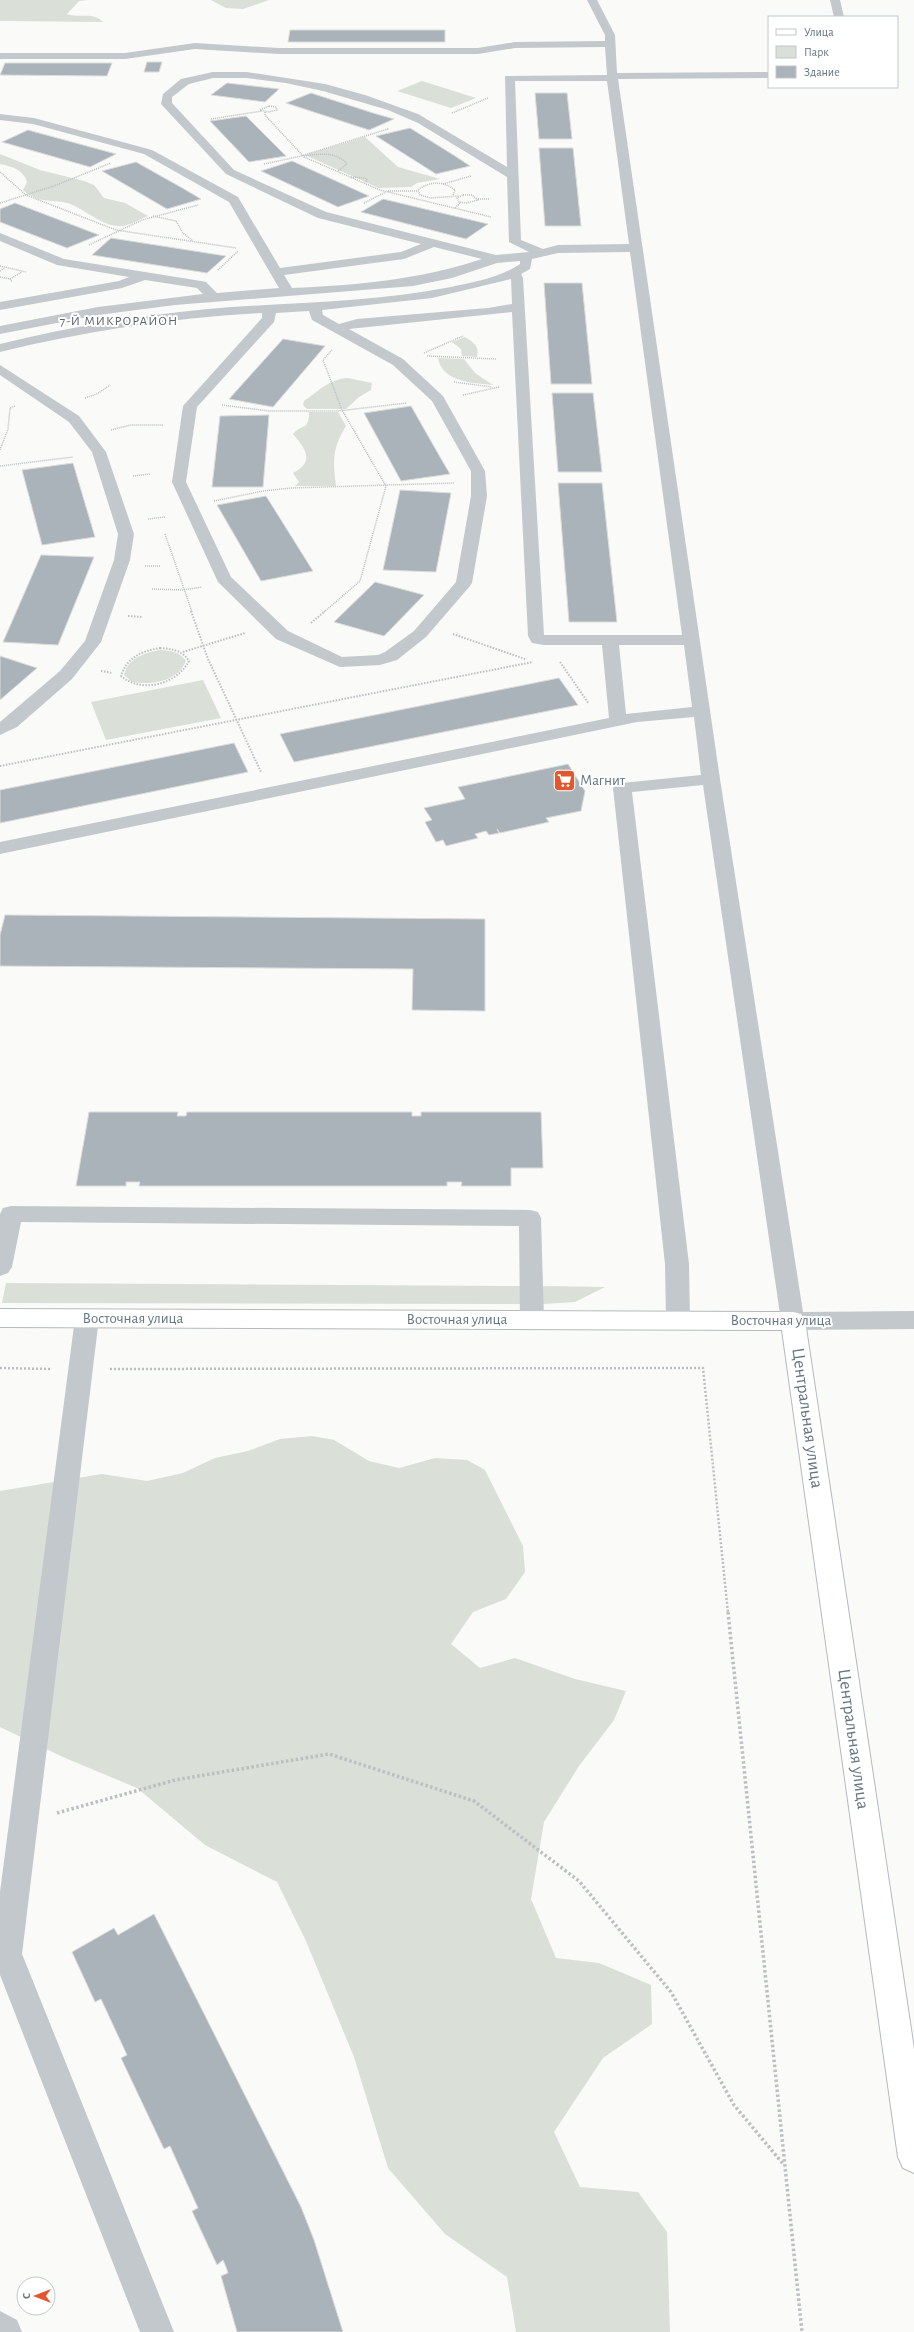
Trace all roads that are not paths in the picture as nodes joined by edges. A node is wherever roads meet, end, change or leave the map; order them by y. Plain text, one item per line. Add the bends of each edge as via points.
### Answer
1 (592, 0) edge
2 (835, 0) edge
3 (839, 16) edge
4 (612, 44) junction
5 (0, 56) edge
6 (768, 74) edge
7 (612, 77) junction
8 (0, 117) edge
9 (513, 176) junction
10 (0, 237) edge
11 (433, 243) junction
12 (636, 248) junction
13 (542, 253) junction
14 (526, 257) junction
15 (496, 259) junction
16 (277, 272) junction
17 (514, 274) junction
18 (142, 275) junction
19 (288, 292) junction
20 (214, 297) junction
21 (0, 306) edge
22 (518, 307) junction
23 (314, 308) junction
24 (269, 310) junction
25 (338, 328) junction
26 (0, 330) edge
27 (0, 348) edge
28 (0, 369) edge
29 (610, 640) junction
30 (691, 640) junction
31 (701, 711) junction
32 (610, 722) junction
33 (0, 730) edge
34 (711, 779) junction
35 (0, 848) edge
36 (0, 1267) edge
37 (0, 1318) edge
38 (87, 1318) junction
39 (532, 1320) junction
40 (678, 1320) junction
41 (914, 1320) edge
42 (793, 1321) junction
43 (914, 2157) edge
44 (0, 2328) edge
45 (5, 2332) edge
46 (157, 2332) edge

1 - 4 street
2 - 3 street
4 - 5 street via 515,45 478,51 279,51 195,46 125,56
4 - 7 street
6 - 7 street
7 - 9 street via 508,79
7 - 12 street
8 - 16 street via 34,121 142,151 234,200
9 - 11 street via 419,119 311,83 246,75 205,77 185,82 167,96 167,104 230,172 322,215
9 - 13 street via 516,242
10 - 18 street via 61,262
11 - 15 street
11 - 16 street via 404,256
12 - 13 street via 566,249
12 - 30 street
13 - 14 street
14 - 15 street
14 - 17 street via 526,266
15 - 19 street via 447,275 413,282
16 - 19 street
17 - 22 street via 517,278
17 - 23 street via 482,284 413,298
18 - 20 street via 201,285
18 - 21 street via 122,284
19 - 20 street
20 - 26 street via 98,311
22 - 25 street via 488,312 357,323
22 - 29 street via 536,636 544,640
23 - 24 street
23 - 25 street via 317,317
24 - 25 street via 269,319 190,406 179,482 224,580 282,635 335,660 347,662 386,659 420,634 464,583 479,496 478,471 438,399 398,362
24 - 27 street via 210,313 123,323
28 - 33 street via 74,418 99,452 126,534 122,560 93,642 66,675
29 - 30 street
29 - 32 street
30 - 31 street
31 - 32 street
31 - 34 street
32 - 35 street
34 - 40 street via 622,788 677,1264
34 - 42 street
36 - 39 street via 11,1214 530,1218
37 - 38 main road, Восточная улица
38 - 39 main road, Восточная улица
38 - 46 street via 7,1954
39 - 40 main road, Восточная улица
40 - 42 main road, Восточная улица
41 - 42 street, Восточная улица
42 - 43 main road, Центральная улица
44 - 45 street

